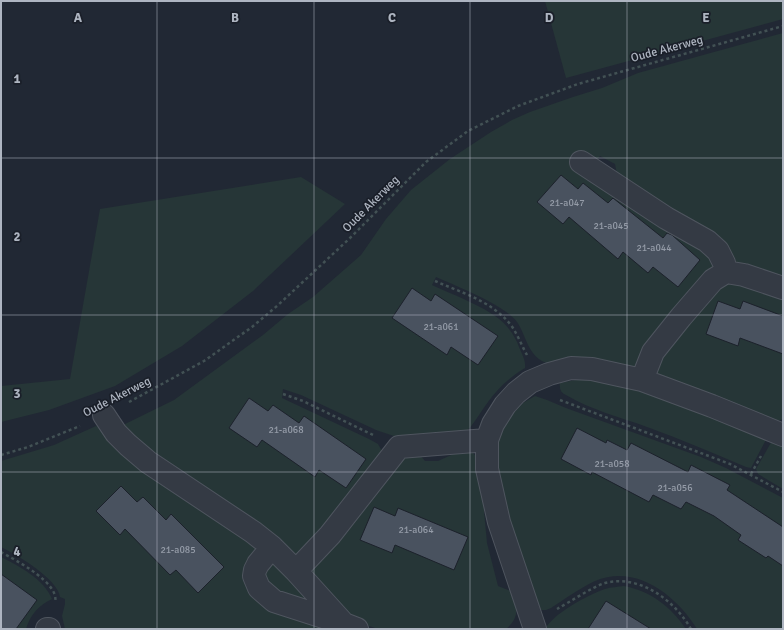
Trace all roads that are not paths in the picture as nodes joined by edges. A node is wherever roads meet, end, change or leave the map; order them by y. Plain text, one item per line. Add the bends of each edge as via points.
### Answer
1 (581, 162) dead end
2 (726, 272) junction
3 (783, 288) edge
4 (642, 380) junction
5 (104, 415) road end
6 (783, 435) edge
7 (487, 440) junction
8 (272, 547) junction
9 (296, 571) junction
10 (350, 626) edge
11 (530, 627) edge

1 - 2 lane via 666,218 707,241 718,251
2 - 3 lane
2 - 4 lane via 713,280 653,352
4 - 6 lane
4 - 7 lane via 592,369 571,368 539,378 516,393 505,405
5 - 8 lane via 116,433 133,450
7 - 9 lane via 399,447 330,535
7 - 11 lane via 487,469 499,522
8 - 9 lane
8 - 10 lane via 255,570 254,576 259,588 274,600
9 - 10 lane

